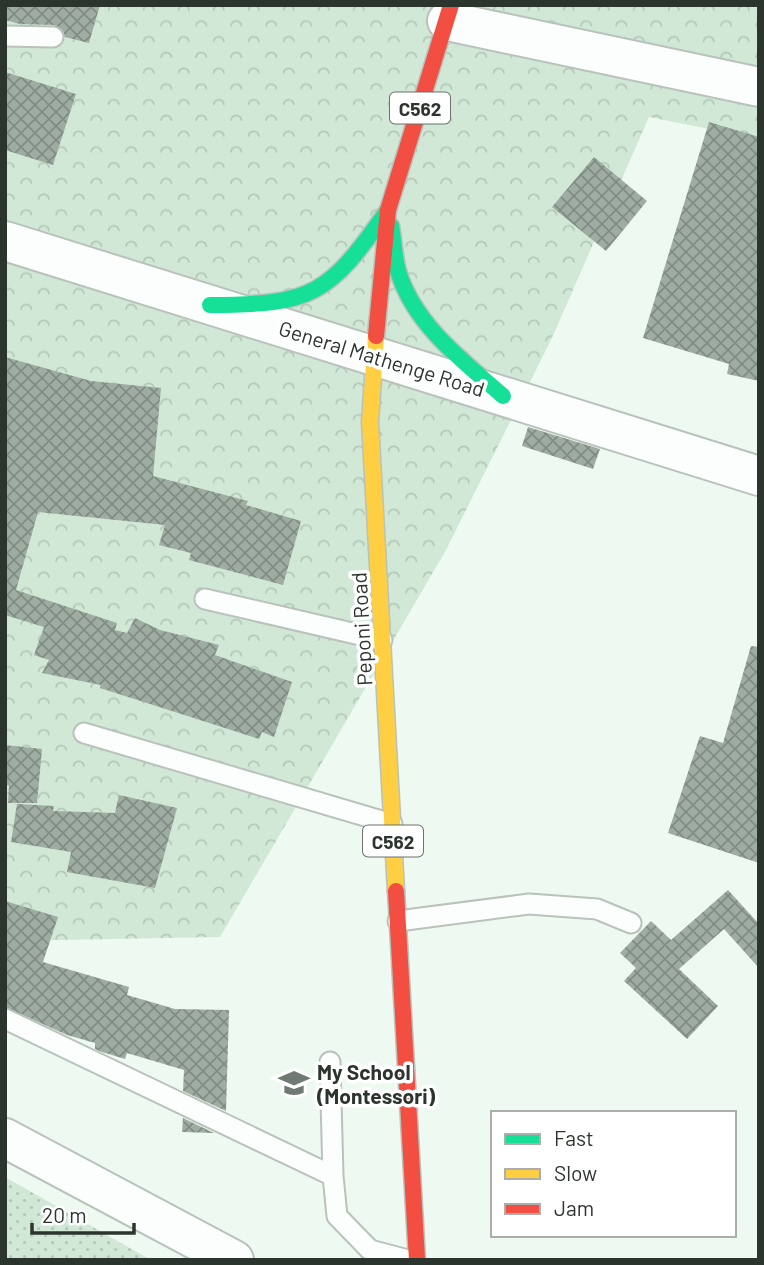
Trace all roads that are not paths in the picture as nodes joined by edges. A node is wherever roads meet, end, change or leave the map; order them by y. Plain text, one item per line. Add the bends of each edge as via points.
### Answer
1 (449, 13) edge
2 (5, 36) edge
3 (53, 37) dead end
4 (759, 87) edge
5 (388, 210) junction
6 (5, 241) edge
7 (210, 305) junction
8 (363, 311) dead end
9 (361, 347) junction
10 (503, 396) junction
11 (759, 476) edge
12 (205, 598) dead end
13 (382, 640) junction
14 (84, 733) dead end
15 (392, 824) junction
16 (398, 921) junction
17 (631, 923) dead end
18 (5, 1019) edge
19 (330, 1062) dead end
20 (5, 1138) edge
21 (333, 1176) junction
22 (234, 1260) edge
23 (408, 1260) edge
24 (417, 1260) edge

1 - 4 street
1 - 5 main road, Peponi Road / C562
2 - 3 lane
5 - 7 main road via 354,257 322,287 282,302
5 - 8 main road, C562
5 - 9 main road, Peponi Road / C562
5 - 10 main road via 400,275 417,309 434,335
6 - 7 street, General Mathenge Road
7 - 9 street, General Mathenge Road
9 - 10 street, General Mathenge Road
9 - 13 main road, Peponi Road / C562 via 370,422
10 - 11 street, General Mathenge Road
12 - 13 lane
13 - 15 main road, Peponi Road / C562
14 - 15 lane
15 - 16 main road, Peponi Road / C562
16 - 17 lane via 529,904 597,909
16 - 24 main road, Peponi Road / C562
18 - 21 lane
19 - 21 lane
20 - 22 street
21 - 23 lane via 337,1216 370,1250

